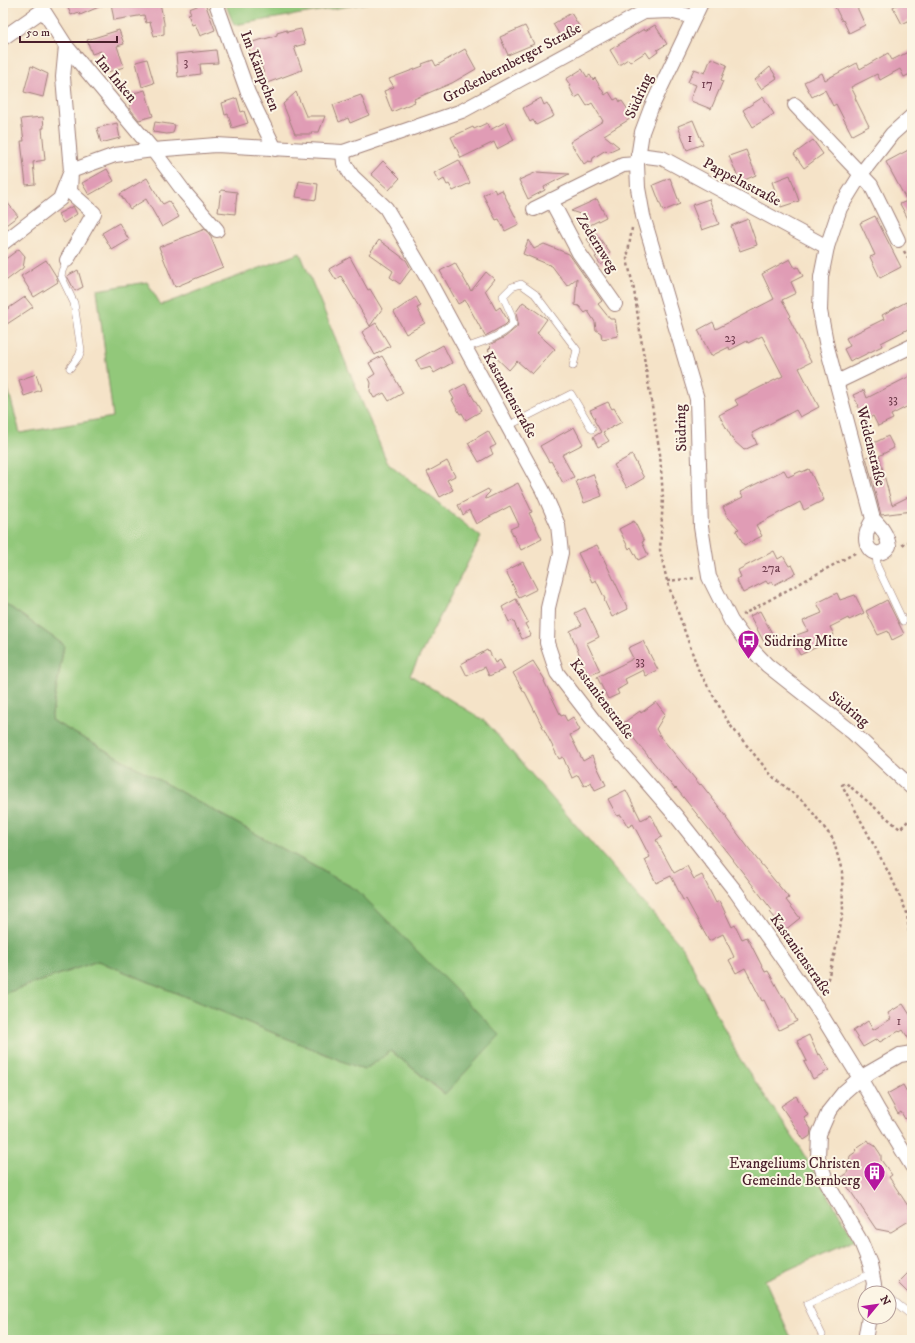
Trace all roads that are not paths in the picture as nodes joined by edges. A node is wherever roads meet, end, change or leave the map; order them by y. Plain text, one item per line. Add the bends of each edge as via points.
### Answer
1 (216, 3) edge
2 (701, 3) edge
3 (43, 6) edge
4 (694, 18) junction
5 (3, 38) edge
6 (66, 46) junction
7 (795, 105) dead end
8 (912, 116) edge
9 (275, 149) junction
10 (153, 150) junction
11 (344, 152) junction
12 (637, 160) junction
13 (71, 171) junction
14 (861, 174) junction
15 (551, 200) junction
16 (534, 209) dead end
17 (217, 230) dead end
18 (898, 240) road end
19 (3, 243) edge
20 (827, 246) junction
21 (67, 260) joint
22 (616, 304) dead end
23 (912, 346) edge
24 (465, 348) junction
25 (573, 366) dead end
26 (70, 368) dead end
27 (837, 382) junction
28 (508, 426) junction
29 (592, 429) dead end
30 (873, 519) junction
31 (872, 550) junction
32 (903, 621) dead end
33 (912, 788) edge
34 (912, 1053) edge
35 (860, 1078) junction
36 (912, 1166) edge
37 (876, 1285) edge
38 (857, 1291) edge
39 (897, 1304) edge
40 (912, 1316) edge
41 (868, 1325) edge
42 (822, 1335) dead end
43 (865, 1340) edge

1 - 9 street, Im Kämpchen via 248,93
2 - 4 street, Südring
3 - 5 street, Im Inken
3 - 6 street, Im Inken
4 - 11 street, Großenbernberger Straße via 670,11 644,12 462,111
4 - 12 street, Südring via 651,108 642,132
6 - 10 street, Im Inken
6 - 13 street via 63,78
7 - 14 street
8 - 14 street, Weidenstraße via 892,134
9 - 10 street, Großenbernberger Straße via 216,145
9 - 11 street, Großenbernberger Straße
10 - 13 street, Großenbernberger Straße via 115,155
10 - 17 street via 184,193
11 - 24 street, Kastanienstraße via 344,163 352,176 386,208
12 - 15 street
12 - 20 street, Pappelnstraße via 662,158
12 - 33 street, Südring via 643,216 697,399 701,527 709,577 731,621 767,665 852,732
13 - 19 street via 60,199
13 - 21 street via 70,192 94,213
14 - 18 street via 871,185
14 - 20 street, Weidenstraße via 840,208
15 - 16 street
15 - 22 street, Zedernweg via 580,253
20 - 27 street, Weidenstraße via 821,277 820,311
21 - 26 lane via 61,276 74,303 81,350
23 - 27 street
24 - 25 lane via 493,337 513,324 503,296 521,284 535,294 577,350
24 - 28 street, Kastanienstraße
27 - 30 street, Weidenstraße
28 - 29 lane via 571,394
28 - 35 street, Kastanienstraße via 544,491 558,525 561,553 548,608 547,643 557,673 736,892 817,1008
30 - 31 street via 866,537
30 - 31 street, Weidenstraße via 888,537 889,546 880,554
31 - 32 lane via 876,566
34 - 35 street via 900,1054
35 - 36 street, Kastanienstraße
35 - 37 street via 844,1092 829,1111 819,1134 818,1158 828,1185 862,1242
38 - 42 lane via 807,1304
39 - 40 lane
41 - 43 street

